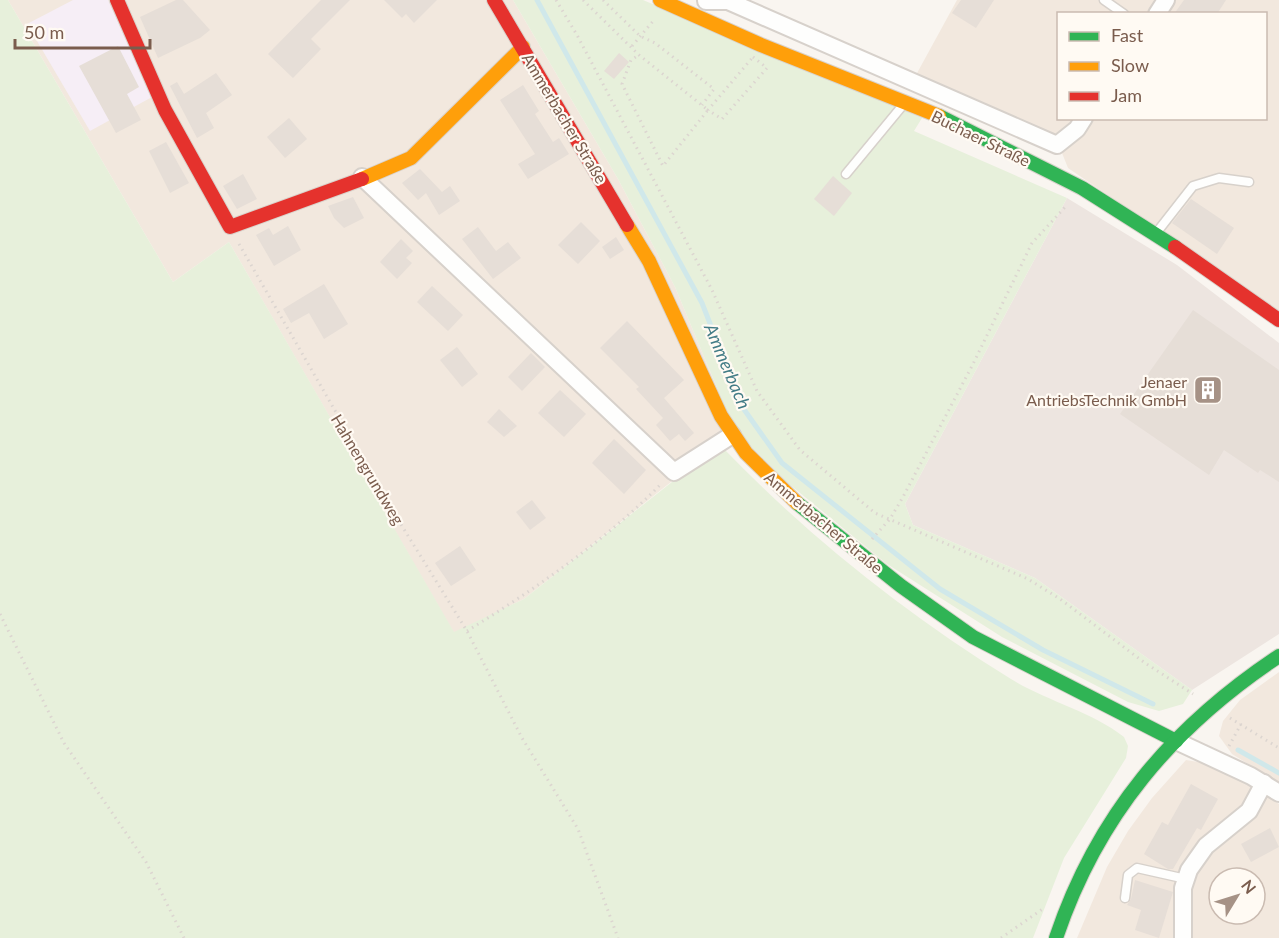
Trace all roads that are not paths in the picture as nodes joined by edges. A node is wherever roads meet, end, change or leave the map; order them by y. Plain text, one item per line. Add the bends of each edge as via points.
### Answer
1 (117, 0) edge
2 (494, 0) edge
3 (706, 0) edge
4 (1104, 0) edge
5 (660, 6) edge
6 (1121, 12) edge
7 (697, 17) junction
8 (523, 47) junction
9 (905, 103) junction
10 (1083, 120) edge
11 (846, 174) dead end
12 (362, 177) junction
13 (1249, 182) dead end
14 (1155, 234) junction
15 (1279, 320) edge
16 (732, 435) junction
17 (1279, 656) edge
18 (1176, 741) junction
19 (1264, 783) junction
20 (1279, 793) edge
21 (1186, 879) junction
22 (1125, 898) dead end
23 (1056, 938) edge
24 (1183, 938) edge

1 - 12 main road, Ammerbacher Straße via 165,110 230,227
2 - 8 main road, Ammerbacher Straße
3 - 7 street
3 - 10 street, Buchaer Straße via 728,1 1057,145
4 - 6 lane
5 - 7 main road, Buchaer Straße
7 - 9 main road, Buchaer Straße
8 - 12 main road, Ammerbacher Straße via 411,158
8 - 16 main road, Ammerbacher Straße via 649,261
9 - 11 lane
9 - 14 main road, Buchaer Straße via 950,120 1082,188
12 - 16 street via 674,472
13 - 14 lane via 1219,178 1193,186
14 - 15 main road, Buchaer Straße
16 - 18 main road, Ammerbacher Straße via 797,503 901,586 973,637
17 - 18 main road via 1219,700
18 - 19 street, Ammerbacher Straße
18 - 23 main road via 1109,822 1072,892
19 - 20 street, Ammerbacher Straße
19 - 21 street via 1249,811 1206,846
21 - 22 lane via 1137,868 1128,874
21 - 24 street

